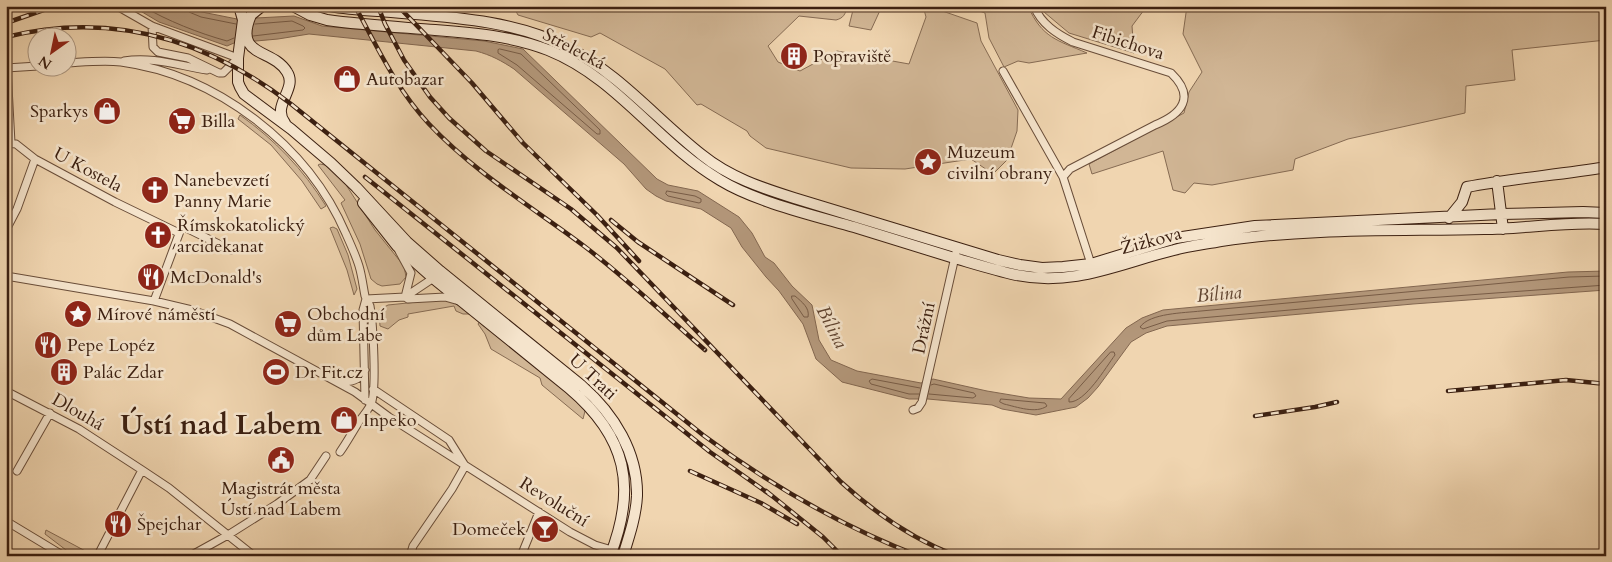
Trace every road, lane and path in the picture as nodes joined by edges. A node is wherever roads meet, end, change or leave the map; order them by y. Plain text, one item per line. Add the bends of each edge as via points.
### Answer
1 (118, 6) edge
2 (239, 6) edge
3 (262, 6) edge
4 (292, 6) edge
5 (330, 6) edge
6 (1034, 6) edge
7 (246, 20) junction
8 (152, 26) junction
9 (244, 43) junction
10 (261, 53) junction
11 (238, 58) junction
12 (78, 62) edge
13 (119, 62) junction
14 (28, 67) edge
15 (7, 68) edge
16 (1003, 71) dead end
17 (216, 72) junction
18 (291, 129) junction
19 (9, 143) edge
20 (35, 159) junction
21 (331, 163) junction
22 (1606, 167) edge
23 (724, 170) joint
24 (1063, 177) junction
25 (720, 180) joint
26 (1497, 181) junction
27 (1606, 213) edge
28 (1501, 214) junction
29 (1449, 218) junction
30 (1606, 224) edge
31 (7, 228) edge
32 (1503, 229) junction
33 (179, 233) junction
34 (397, 246) junction
35 (231, 250) dead end
36 (955, 253) junction
37 (1091, 264) junction
38 (437, 274) junction
39 (6, 276) edge
40 (405, 297) junction
41 (366, 299) junction
42 (154, 301) junction
43 (465, 303) junction
44 (365, 370) junction
45 (337, 382) junction
46 (373, 389) junction
47 (9, 392) edge
48 (368, 402) junction
49 (913, 410) dead end
50 (50, 413) junction
51 (340, 452) dead end
52 (326, 456) dead end
53 (465, 466) junction
54 (142, 470) junction
55 (17, 471) dead end
56 (539, 512) junction
57 (6, 521) edge
58 (228, 535) junction
59 (611, 553) edge
60 (98, 555) edge
61 (625, 555) edge
62 (64, 556) edge
63 (190, 556) edge
64 (254, 556) edge
65 (410, 556) edge
66 (521, 556) edge

1 - 8 street
2 - 7 main road
3 - 7 main road
4 - 25 main road, Střelecká via 328,20 508,37 551,52 578,65 610,87 697,165
5 - 23 main road, Střelecká via 480,21 532,32 585,57 616,79 703,156
6 - 24 street, Fibichova via 1044,22 1062,36 1171,73 1183,88 1183,103 1177,113 1070,170
7 - 9 main road
8 - 11 street
8 - 17 street via 152,44 156,51 188,58
9 - 10 main road
9 - 11 main road
10 - 11 main road via 246,51
10 - 18 main road via 289,74 280,114
11 - 17 street via 223,72
11 - 18 main road via 238,82 244,94
12 - 13 street
13 - 17 street via 142,60
13 - 41 street via 172,75 209,91 246,114 284,144 303,164 339,219 359,266
14 - 15 street
15 - 19 street
16 - 24 street
18 - 21 main road
19 - 20 street, U Kostela via 16,144
20 - 31 street
20 - 33 street, U Kostela
21 - 34 main road, U Trati
21 - 38 main road, U Trati
22 - 26 main road
23 - 36 main road, Žižkova via 762,188
24 - 37 street
25 - 36 main road, Žižkova via 758,197
26 - 28 main road
26 - 29 main road via 1467,187 1462,202
27 - 28 main road, Žižkova
28 - 29 main road, Žižkova
28 - 32 main road
29 - 37 main road, Žižkova via 1296,223 1226,229 1176,238
30 - 32 main road, Žižkova via 1586,222
32 - 36 main road, Žižkova via 1324,232 1254,237 1174,250 1093,274 1062,279 1017,276
33 - 35 street, U Kostela via 182,226
33 - 42 street
34 - 38 main road, U Trati
34 - 40 street, U Trati via 411,273
36 - 37 main road, Žižkova via 1027,266
36 - 49 street, Drážní via 922,402
38 - 40 street
38 - 43 main road, U Trati
38 - 61 main road, U Trati via 582,386 612,418 629,452 637,487
39 - 42 street
40 - 41 street, U Trati
40 - 43 street, U Trati via 445,296
41 - 44 street via 363,310
41 - 46 street via 373,332
42 - 45 street, Revoluční via 230,324
43 - 59 main road, U Trati via 580,396 600,418 618,451 625,492
44 - 45 street via 357,380
44 - 48 street
45 - 48 street, Revoluční
46 - 48 street
46 - 53 street, Revoluční via 449,440
47 - 50 street, Dlouhá
48 - 51 street
48 - 53 street, Revoluční
50 - 54 street, Dlouhá
50 - 55 street
52 - 58 street via 310,480
53 - 56 street, Revoluční
53 - 65 street via 413,546
54 - 58 street, Dlouhá
54 - 60 street
56 - 59 street, Revoluční
56 - 66 street
57 - 62 street
58 - 63 street
58 - 64 street, Dlouhá
59 - 61 main road, Revoluční

